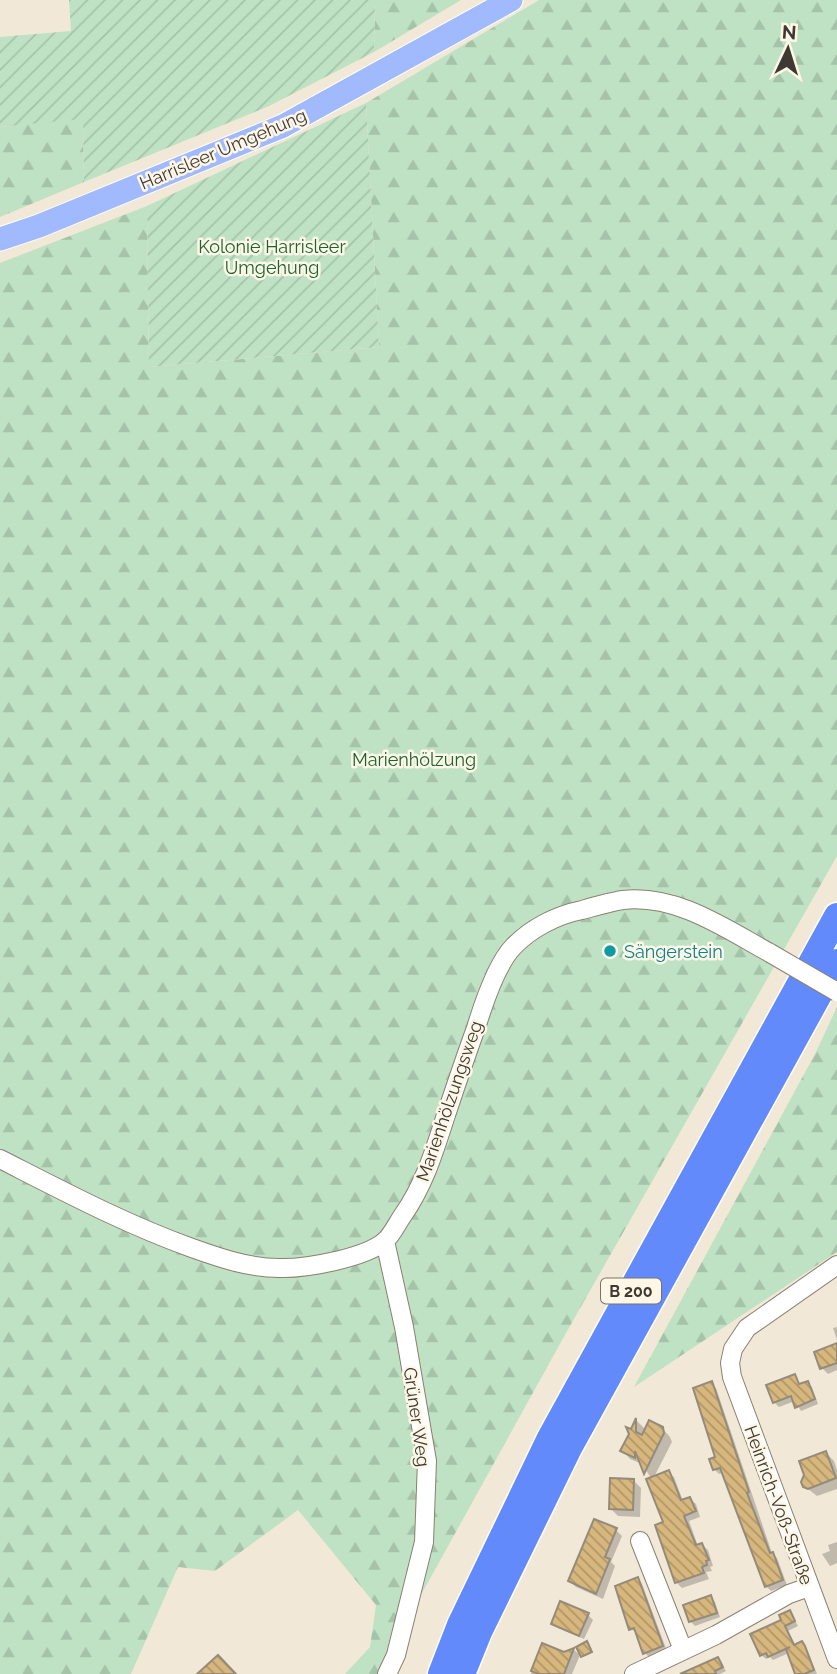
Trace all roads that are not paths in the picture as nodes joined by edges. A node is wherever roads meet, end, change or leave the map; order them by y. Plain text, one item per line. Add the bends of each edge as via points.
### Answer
1 (510, 0) edge
2 (0, 239) edge
3 (837, 916) edge
4 (837, 962) edge
5 (837, 992) edge
6 (0, 1159) edge
7 (385, 1241) junction
8 (837, 1265) edge
9 (640, 1541) dead end
10 (809, 1587) junction
11 (683, 1650) junction
12 (837, 1659) edge
13 (387, 1674) edge
14 (441, 1674) edge
15 (462, 1674) edge
16 (634, 1674) edge

1 - 2 main road, Harrisleer Umgehung via 283,126
3 - 14 highway, B 200 via 550,1438
4 - 15 highway, B 200 via 569,1448
5 - 7 street, Marienhölzungsweg, bridge via 715,922 658,902 625,900 567,913 535,929 512,948 486,995 427,1175
6 - 7 street via 165,1239 251,1266 305,1267 333,1262
7 - 13 street, Grüner Weg via 427,1461 424,1542 396,1655
8 - 10 street, Heinrich-Voß-Straße via 747,1328 730,1363
9 - 11 street
10 - 11 street
10 - 12 street, Heinrich-Voß-Straße
11 - 16 street

